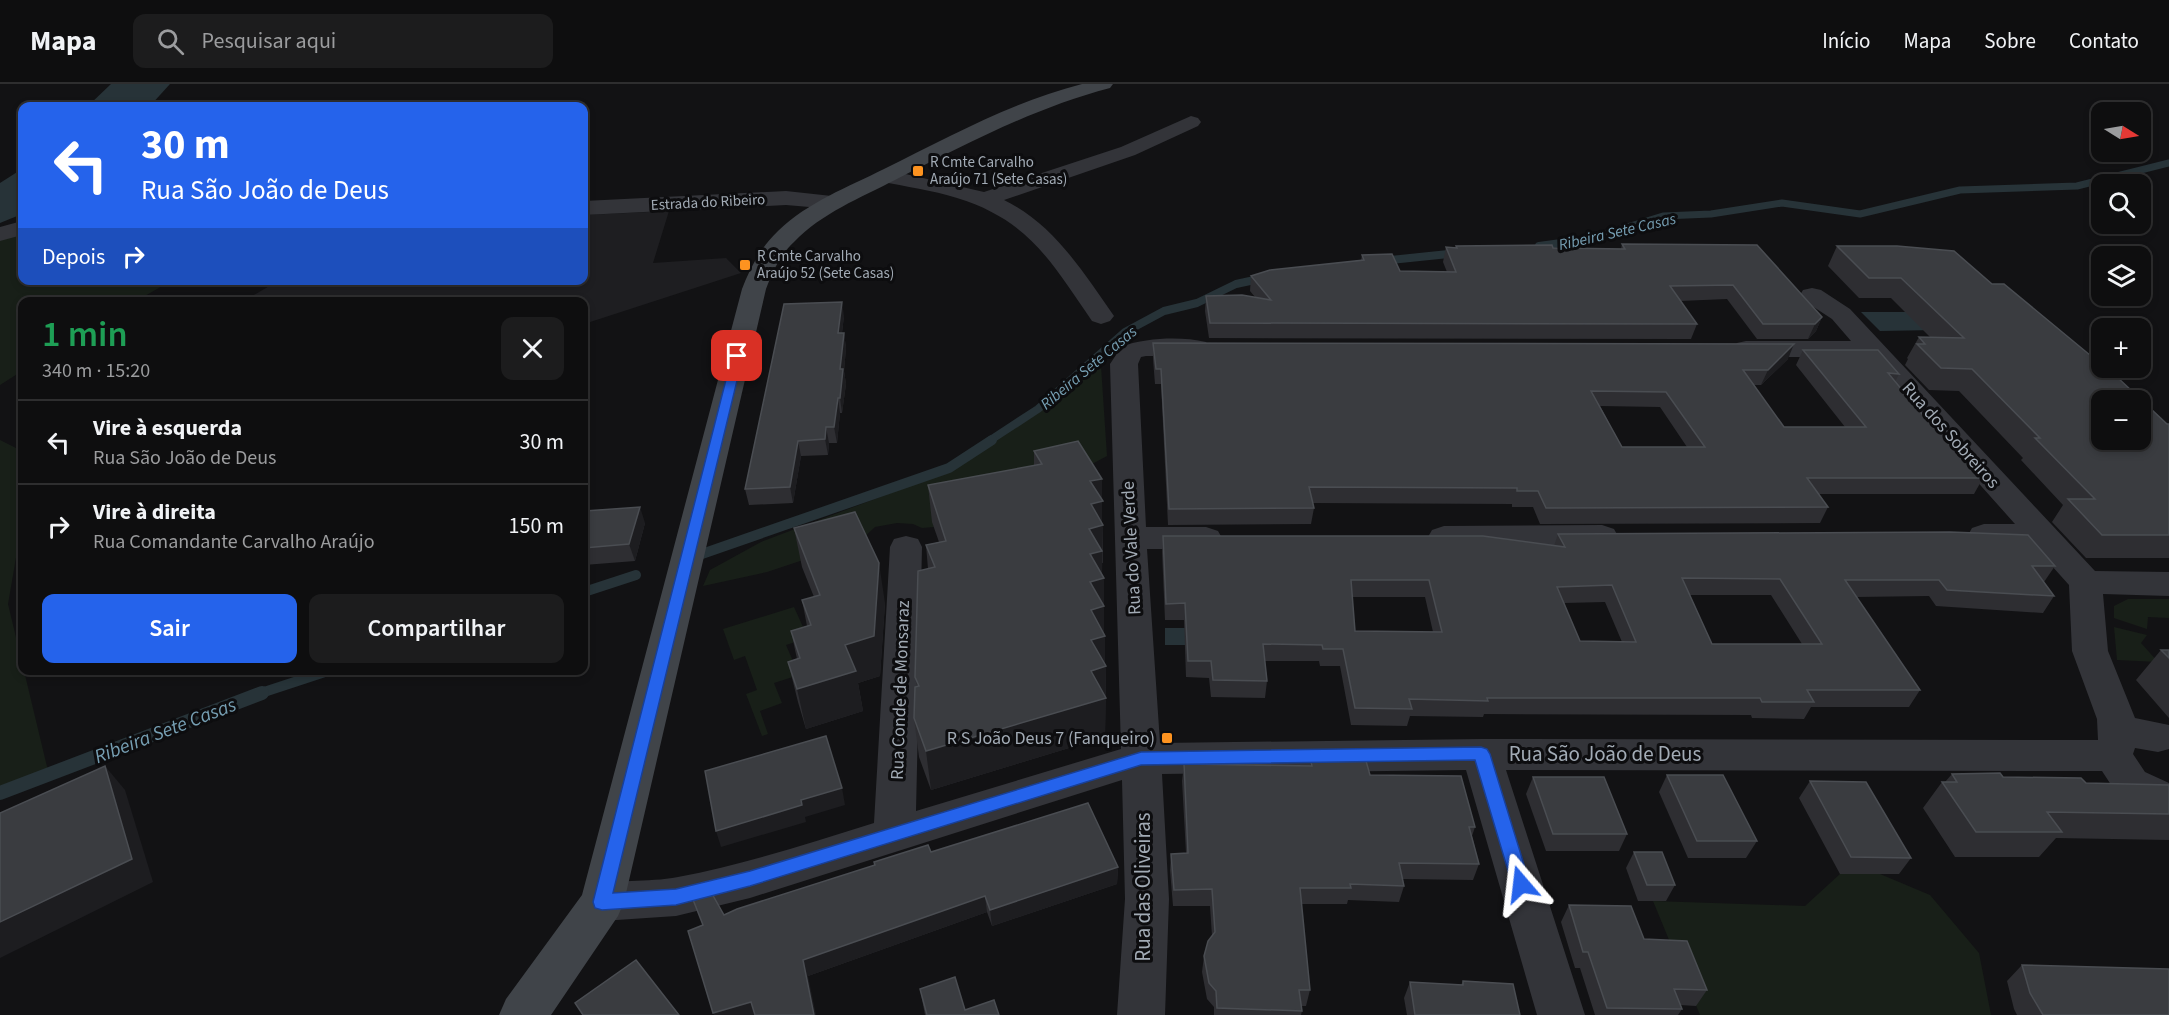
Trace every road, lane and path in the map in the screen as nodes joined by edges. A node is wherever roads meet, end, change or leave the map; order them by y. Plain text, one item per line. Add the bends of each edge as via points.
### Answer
1 (1104, 84) edge
2 (1191, 122) dead end
3 (888, 176) junction
4 (983, 200) junction
5 (833, 202) junction
6 (588, 208) edge
7 (18, 229) edge
8 (0, 234) edge
9 (1812, 295) dead end
10 (1101, 316) dead end
11 (1227, 348) edge
12 (1723, 349) edge
13 (1874, 350) junction
14 (1959, 535) edge
15 (2042, 535) junction
16 (1628, 536) edge
17 (1414, 537) edge
18 (1130, 538) junction
19 (1237, 538) edge
20 (906, 547) dead end
21 (2086, 582) junction
22 (2169, 584) edge
23 (2158, 737) dead end
24 (2116, 743) junction
25 (1481, 754) junction
26 (1141, 759) junction
27 (2169, 801) edge
28 (894, 833) junction
29 (602, 902) junction
30 (523, 1015) edge
31 (1141, 1015) edge
32 (1561, 1015) edge

1 - 3 main road via 1036,105
2 - 4 street via 1128,151
3 - 4 street via 958,190
3 - 5 main road
4 - 10 street via 1029,225 1060,257
5 - 6 street, Estrada do Ribeiro via 786,198
5 - 29 main road via 786,236 759,273
7 - 8 street
9 - 13 street, Rua dos Sobreiros via 1841,314
11 - 18 street, Rua do Vale Verde via 1144,348 1131,352 1124,364
12 - 13 street
13 - 15 street, Rua dos Sobreiros
14 - 15 street
15 - 21 street, Rua dos Sobreiros
16 - 17 street
18 - 19 street
18 - 26 street, Rua do Vale Verde
20 - 28 street, Rua Conde de Monsaraz
21 - 22 street
21 - 24 street via 2092,660
23 - 24 street, Rua São João de Deus
24 - 25 street, Rua São João de Deus
24 - 27 street via 2131,783
25 - 26 street, Rua São João de Deus
25 - 32 street
26 - 28 street, Rua São João de Deus
26 - 31 street, Rua das Oliveiras via 1147,899
28 - 29 street, Rua São João de Deus via 750,879 676,897
29 - 30 main road

